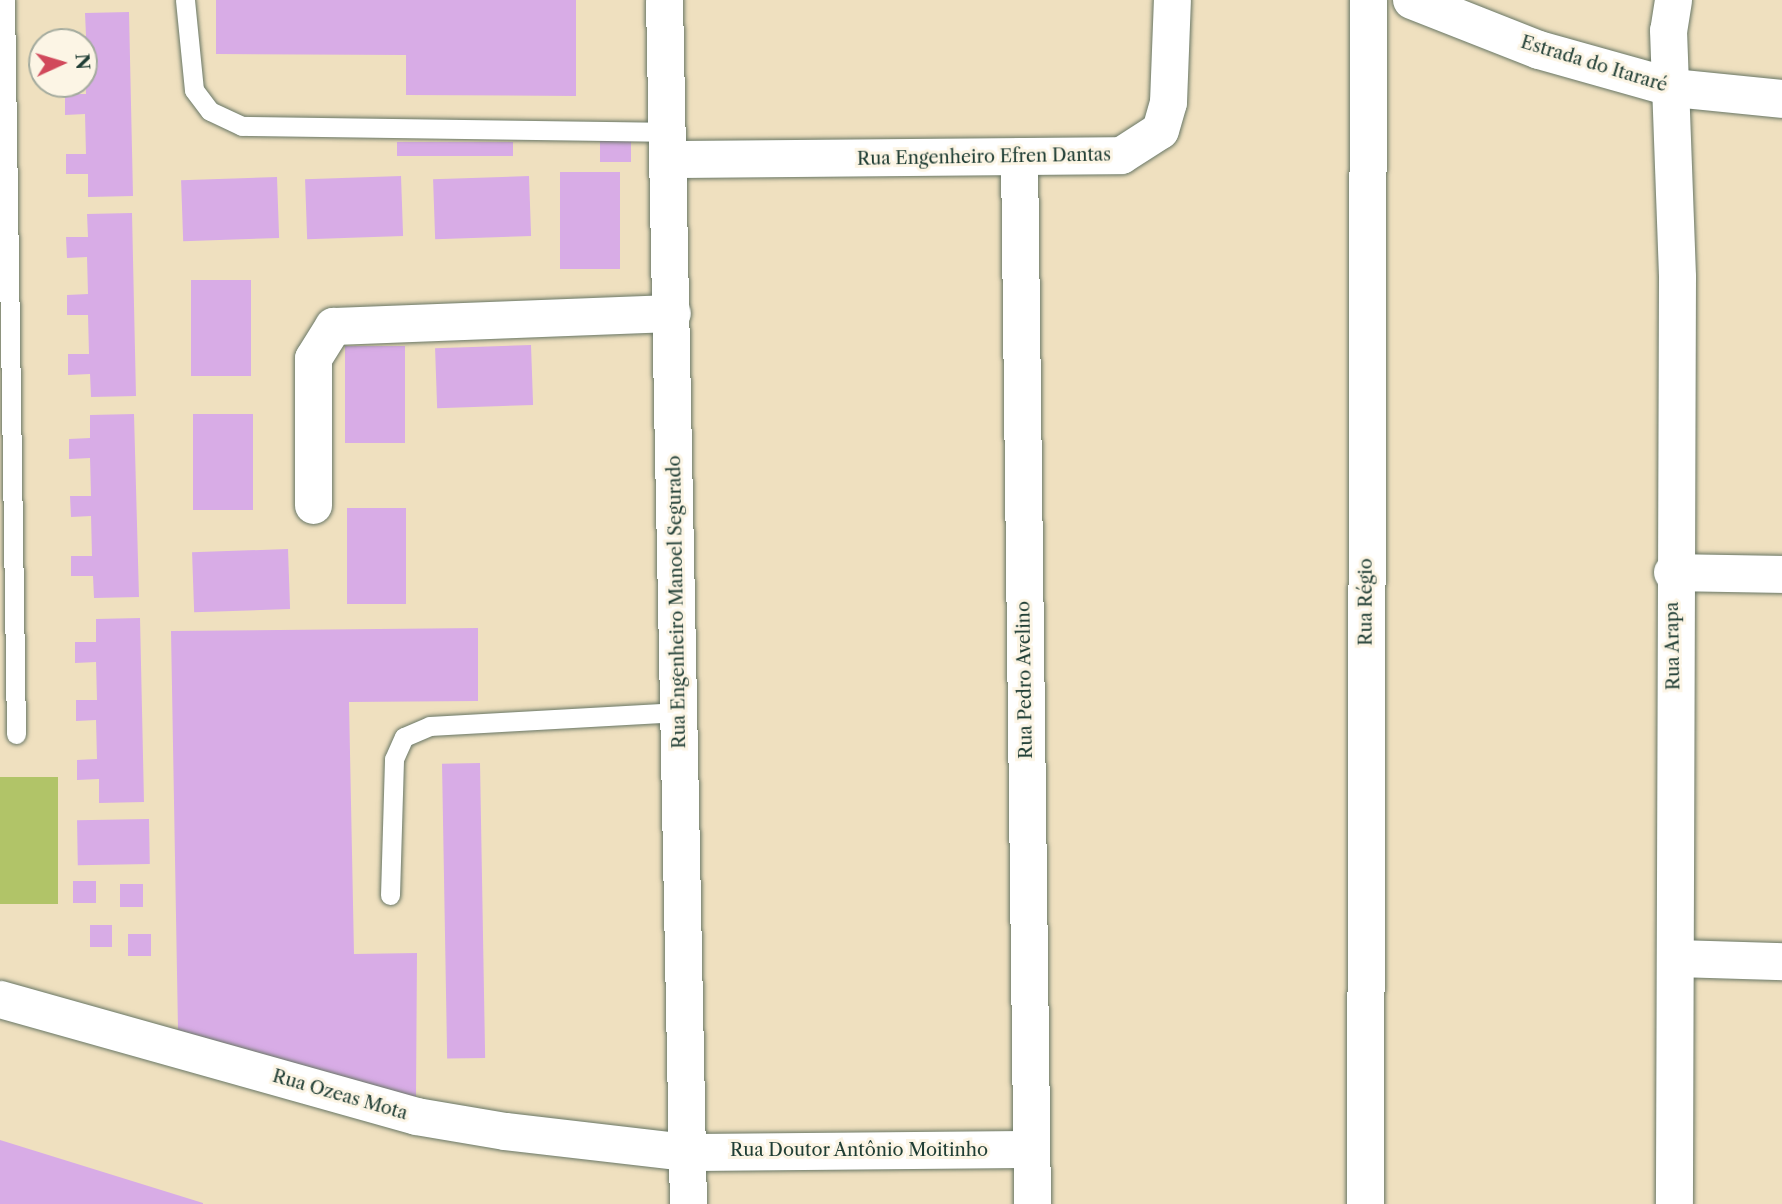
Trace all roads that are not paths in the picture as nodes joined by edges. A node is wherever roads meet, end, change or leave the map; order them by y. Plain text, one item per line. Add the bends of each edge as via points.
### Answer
1 (5, 0) edge
2 (185, 0) edge
3 (664, 0) edge
4 (1172, 0) edge
5 (1368, 0) edge
6 (1412, 0) edge
7 (1673, 0) edge
8 (1674, 88) junction
9 (1782, 99) edge
10 (668, 146) junction
11 (1019, 156) junction
12 (672, 313) junction
13 (313, 505) dead end
14 (1672, 572) junction
15 (1782, 574) edge
16 (679, 712) junction
17 (16, 734) dead end
18 (390, 895) dead end
19 (1678, 958) junction
20 (1782, 961) edge
21 (0, 999) edge
22 (1031, 1149) junction
23 (687, 1152) junction
24 (688, 1204) edge
25 (1032, 1204) edge
26 (1365, 1204) edge
27 (1674, 1204) edge

1 - 17 lane
2 - 10 lane via 194,90 210,111 242,126
3 - 10 street, Rua Engenheiro Manoel Segurado
4 - 11 street, Rua Engenheiro Efren Dantas via 1168,102 1160,130 1121,155
5 - 26 street, Rua Régio
6 - 8 main road, Estrada do Itararé via 1539,50
7 - 8 street, Rua Arapa via 1668,30
8 - 9 main road, Estrada do Itararé
8 - 14 street, Rua Arapa
10 - 11 street, Rua Engenheiro Efren Dantas
10 - 12 street, Rua Engenheiro Manoel Segurado
11 - 22 street, Rua Pedro Avelino
12 - 13 street via 333,326 313,358
12 - 16 street, Rua Engenheiro Manoel Segurado
14 - 15 street
14 - 19 street, Rua Arapa
16 - 18 lane via 430,726 404,737 394,759
16 - 23 street, Rua Engenheiro Manoel Segurado
19 - 20 street
19 - 27 street, Rua Arapa
21 - 23 street, Rua Ozeas Mota via 416,1116
22 - 23 street, Rua Doutor Antônio Moitinho
22 - 25 street, Rua Pedro Avelino
23 - 24 street, Rua Engenheiro Manoel Segurado

